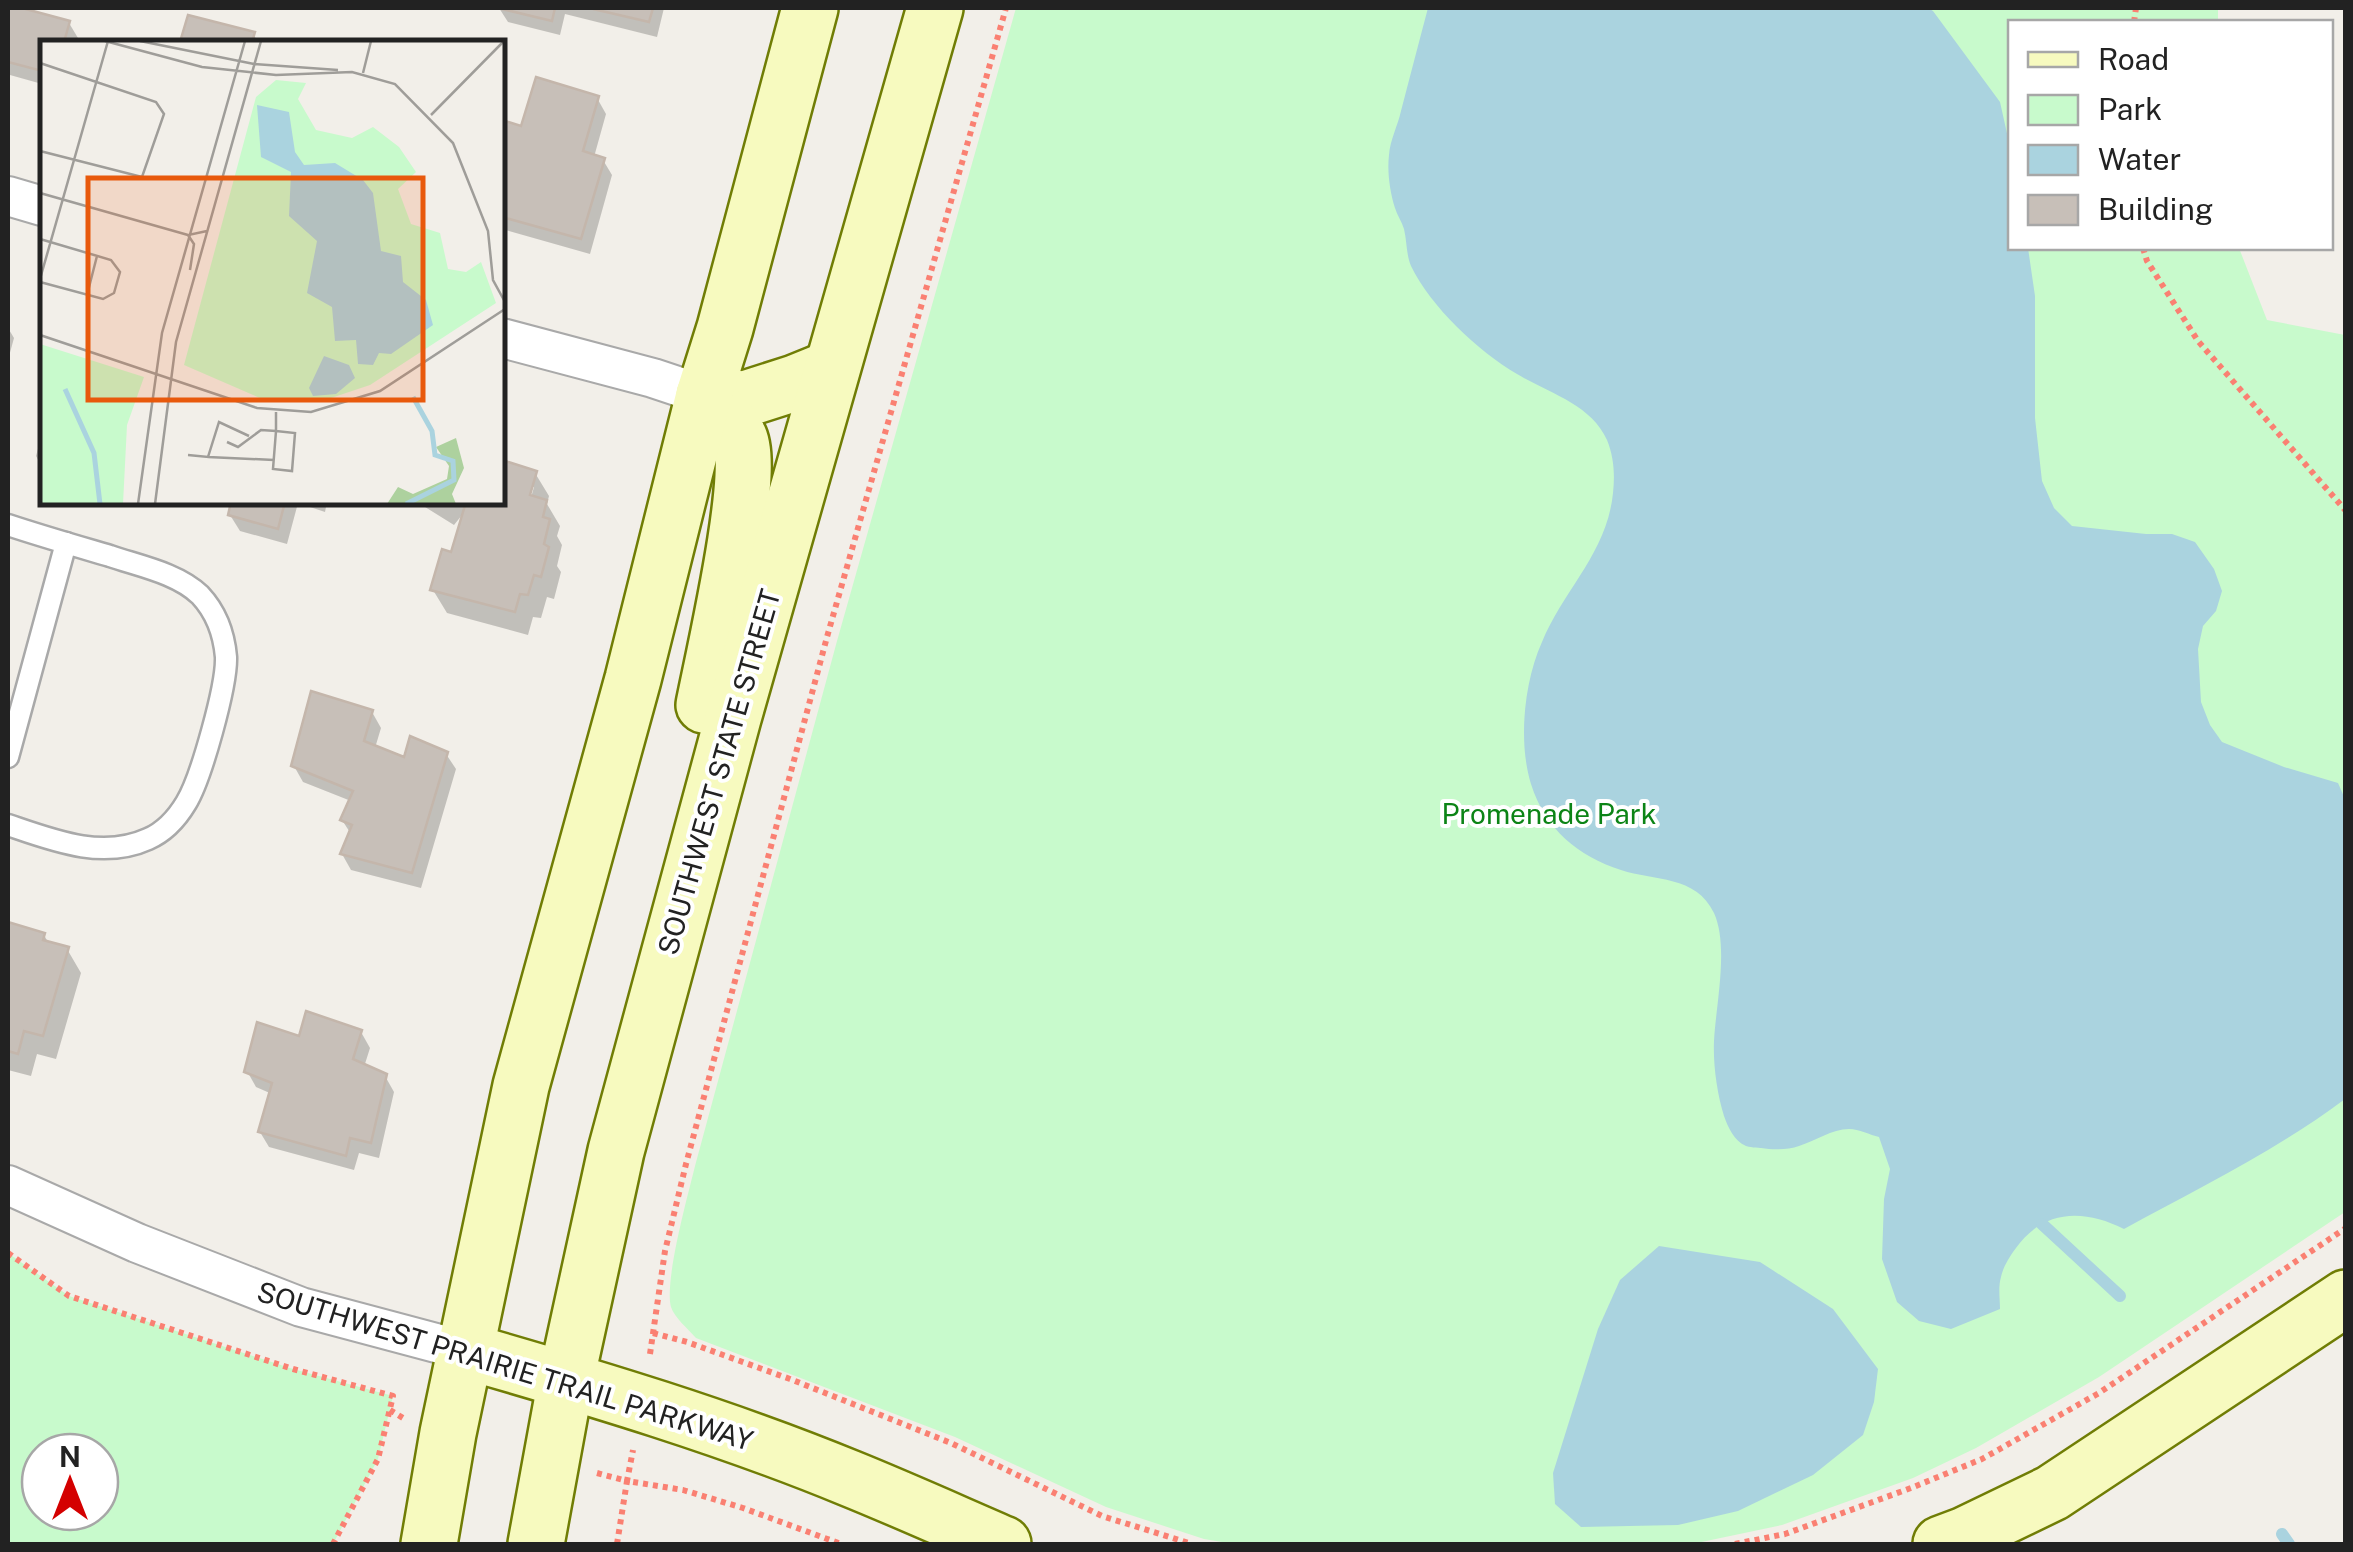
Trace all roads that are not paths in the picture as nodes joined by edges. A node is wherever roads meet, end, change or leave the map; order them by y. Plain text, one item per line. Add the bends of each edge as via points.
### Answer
1 (810, 8) edge
2 (935, 8) edge
3 (8, 196) edge
4 (40, 205) edge
5 (505, 339) edge
6 (832, 368) junction
7 (704, 395) junction
8 (8, 526) edge
9 (66, 543) junction
10 (8, 757) edge
11 (8, 825) edge
12 (674, 930) junction
13 (8, 1184) edge
14 (2346, 1298) edge
15 (466, 1351) junction
16 (566, 1380) junction
17 (429, 1544) edge
18 (536, 1544) edge
19 (1004, 1544) edge
20 (1941, 1544) edge

1 - 7 main road
2 - 6 main road, SOUTHWEST STATE STREET
3 - 4 street
5 - 7 street
6 - 7 main road via 744,399
6 - 12 main road, SOUTHWEST STATE STREET
7 - 12 main road via 740,438 744,484 691,771
7 - 15 main road via 521,1086
8 - 9 lane
9 - 10 lane
9 - 11 lane via 160,572 195,591 215,612 225,672 193,790 160,833 91,849
12 - 16 main road, SOUTHWEST STATE STREET
13 - 15 street, SOUTHWEST PRAIRIE TRAIL PARKWAY via 137,1244 301,1307
14 - 20 main road via 2052,1493
15 - 16 main road, SOUTHWEST PRAIRIE TRAIL PARKWAY
15 - 17 main road
16 - 18 main road, SOUTHWEST STATE STREET
16 - 19 main road, SOUTHWEST PRAIRIE TRAIL PARKWAY via 830,1470

